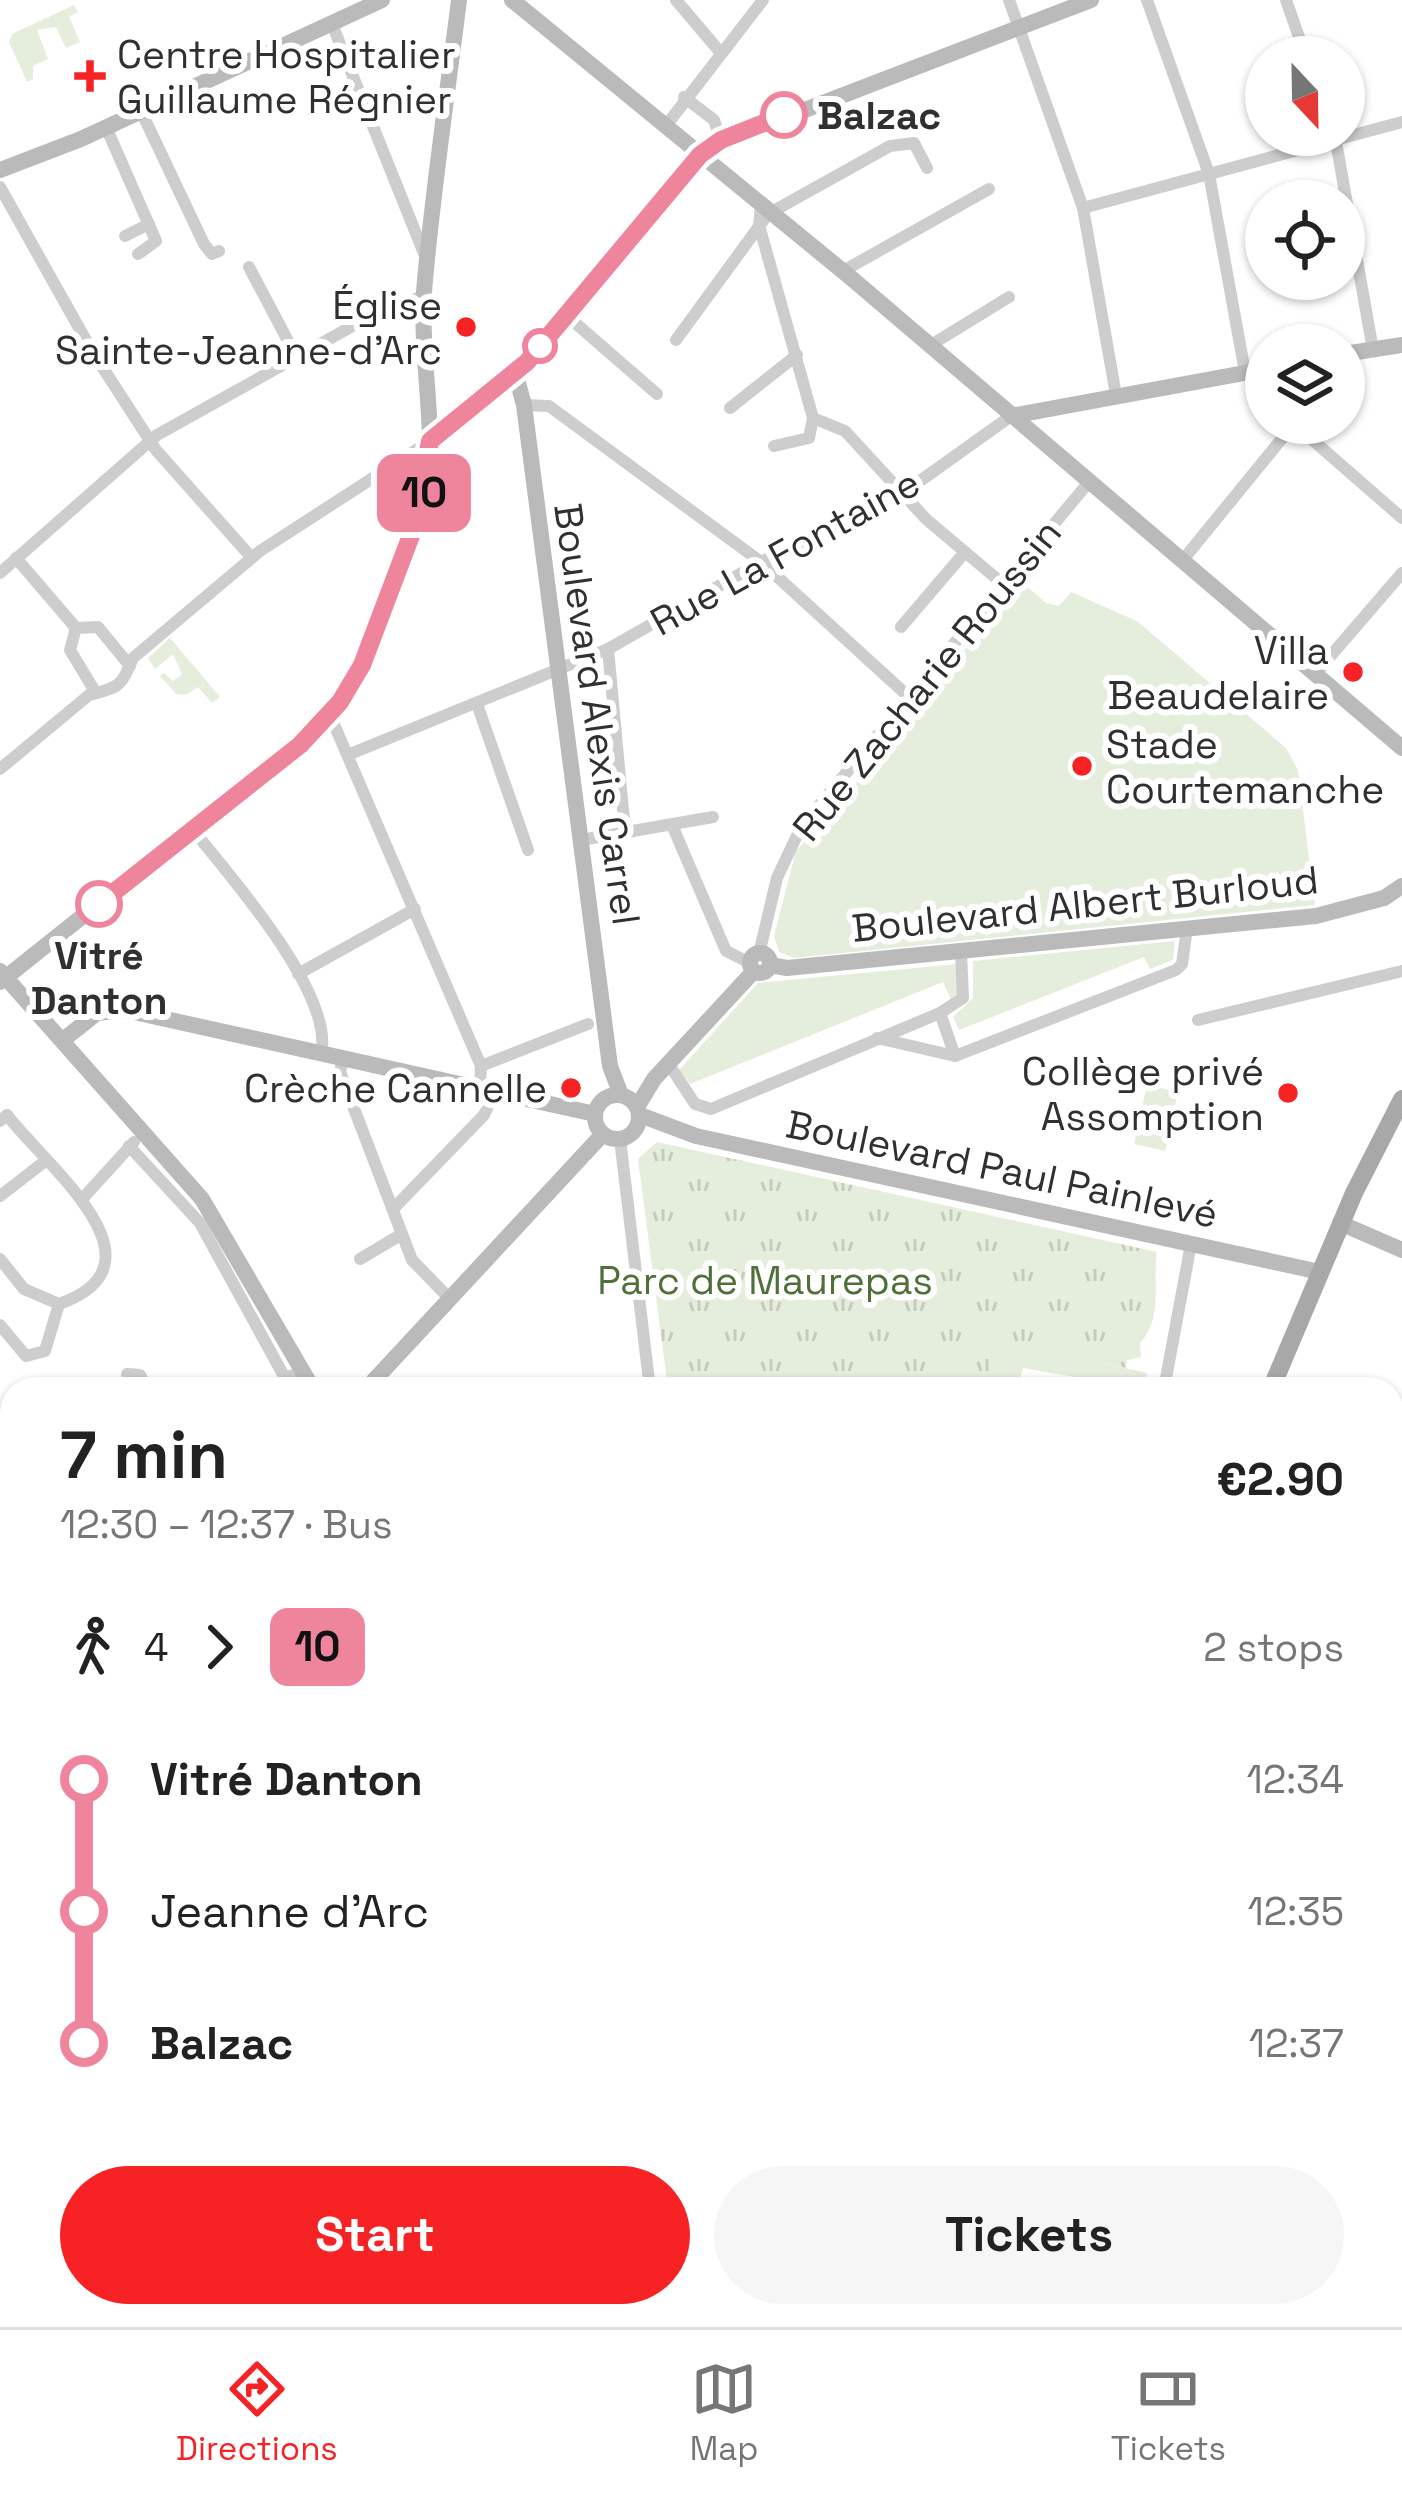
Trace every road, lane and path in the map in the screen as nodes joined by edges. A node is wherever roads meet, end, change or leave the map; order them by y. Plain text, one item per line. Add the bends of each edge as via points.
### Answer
1 (459, 0) edge
2 (512, 0) edge
3 (676, 0) edge
4 (763, 0) edge
5 (1009, 0) edge
6 (1091, 0) edge
7 (1147, 0) edge
8 (1286, 0) edge
9 (365, 3) edge
10 (332, 24) junction
11 (1018, 26) junction
12 (1299, 36) edge
13 (285, 44) junction
14 (721, 52) junction
15 (684, 97) junction
16 (141, 111) junction
17 (1402, 122) edge
18 (106, 127) junction
19 (665, 127) junction
20 (1365, 130) edge
21 (721, 140) junction
22 (700, 155) junction
23 (1270, 156) edge
24 (1339, 156) edge
25 (927, 168) dead end
26 (0, 170) edge
27 (1208, 174) junction
28 (0, 187) edge
29 (989, 189) dead end
30 (1083, 208) junction
31 (762, 215) junction
32 (13, 216) junction
33 (421, 223) junction
34 (149, 224) junction
35 (0, 226) edge
36 (125, 236) dead end
37 (218, 251) dead end
38 (138, 254) dead end
39 (249, 267) dead end
40 (843, 271) junction
41 (424, 296) junction
42 (1009, 297) dead end
43 (566, 315) junction
44 (676, 340) dead end
45 (931, 345) junction
46 (1402, 345) edge
47 (1373, 350) junction
48 (1365, 351) edge
49 (797, 355) junction
50 (297, 358) junction
51 (1244, 371) joint
52 (515, 373) junction
53 (657, 394) dead end
54 (1116, 395) junction
55 (524, 405) junction
56 (730, 408) dead end
57 (1011, 416) junction
58 (813, 418) junction
59 (150, 441) junction
60 (430, 441) junction
61 (1277, 444) edge
62 (1316, 444) edge
63 (774, 446) dead end
64 (1089, 482) junction
65 (906, 491) junction
66 (1402, 518) edge
67 (965, 552) junction
68 (251, 557) junction
69 (16, 558) junction
70 (1182, 561) junction
71 (761, 562) junction
72 (0, 573) edge
73 (1402, 574) edge
74 (1004, 584) junction
75 (901, 626) dead end
76 (76, 628) junction
77 (608, 650) junction
78 (130, 666) junction
79 (558, 671) junction
80 (1315, 674) junction
81 (96, 693) junction
82 (909, 697) junction
83 (477, 704) junction
84 (330, 715) junction
85 (1402, 748) edge
86 (350, 754) junction
87 (0, 769) edge
88 (712, 818) dead end
89 (672, 825) junction
90 (194, 830) junction
91 (626, 832) junction
92 (581, 840) junction
93 (528, 850) dead end
94 (1402, 886) edge
95 (416, 909) junction
96 (1187, 929) junction
97 (962, 951) junction
98 (758, 963) junction
99 (1402, 971) edge
100 (298, 974) junction
101 (2, 980) edge
102 (940, 1013) junction
103 (1198, 1020) dead end
104 (589, 1024) dead end
105 (876, 1038) junction
106 (68, 1047) junction
107 (321, 1054) junction
108 (955, 1055) junction
109 (343, 1059) junction
110 (668, 1063) junction
111 (481, 1066) junction
112 (488, 1091) junction
113 (1402, 1100) edge
114 (621, 1114) junction
115 (0, 1120) edge
116 (144, 1133) junction
117 (129, 1146) junction
118 (44, 1162) junction
119 (0, 1196) edge
120 (84, 1197) junction
121 (392, 1209) junction
122 (1340, 1223) junction
123 (402, 1234) junction
124 (1191, 1244) junction
125 (1402, 1250) edge
126 (0, 1259) edge
127 (360, 1259) dead end
128 (1320, 1272) junction
129 (450, 1299) junction
130 (59, 1304) junction
131 (0, 1324) edge
132 (127, 1374) dead end
133 (141, 1377) edge
134 (284, 1377) edge
135 (304, 1377) edge
136 (377, 1377) edge
137 (647, 1377) edge
138 (1166, 1377) edge
139 (1276, 1377) edge

1 - 33 street
2 - 19 street
3 - 14 street
4 - 14 street
5 - 11 street
6 - 11 street
7 - 27 street
8 - 12 street
9 - 10 street
9 - 13 street
10 - 13 street
10 - 33 street
11 - 21 street
11 - 30 street
13 - 16 street
14 - 15 street
15 - 19 street
15 - 21 street via 714,120
16 - 18 street
16 - 37 street via 204,244
17 - 20 street
18 - 26 street
18 - 34 street
19 - 22 street
21 - 22 street
22 - 31 street
22 - 43 street
23 - 27 street
24 - 47 street
25 - 31 street via 914,142 890,146
27 - 30 street
27 - 51 street
28 - 32 street
29 - 40 street
30 - 54 street
31 - 40 street
31 - 44 street
31 - 49 street
32 - 35 street
32 - 59 street
33 - 41 street
34 - 36 street
34 - 38 street via 156,244
39 - 50 street
40 - 45 street
41 - 50 street
41 - 60 street
42 - 45 street
43 - 52 street
43 - 53 street
45 - 57 street
46 - 47 street
47 - 48 street
49 - 56 street
49 - 58 street
50 - 59 street
51 - 54 street
52 - 55 street, Boulevard Alexis Carrel
52 - 60 street
54 - 57 street
55 - 71 street via 549,406
55 - 79 street, Boulevard Alexis Carrel
57 - 64 street
57 - 65 street, Rue La Fontaine
58 - 63 street via 809,438
58 - 65 street via 845,431
59 - 68 street
59 - 69 street
60 - 68 street
60 - 84 street via 423,496 394,580 362,665
61 - 70 street
62 - 66 street
64 - 70 street
64 - 74 street, Rue Zacharie Roussin
65 - 67 street
65 - 71 street, Rue La Fontaine
67 - 74 street
67 - 75 street
68 - 78 street
69 - 72 street
69 - 76 street
70 - 80 street
71 - 77 street, Rue La Fontaine
71 - 82 street
73 - 80 street
74 - 82 street, Rue Zacharie Roussin
76 - 78 street via 98,627
76 - 81 street via 70,650
77 - 79 street, Rue La Fontaine
77 - 91 street
78 - 81 street via 126,680
79 - 83 street, Rue La Fontaine
79 - 92 street, Boulevard Alexis Carrel
80 - 85 street
81 - 87 street
82 - 98 street, Rue Zacharie Roussin via 789,845
83 - 86 street, Rue La Fontaine
83 - 93 street
84 - 86 street
84 - 90 street
86 - 95 street
88 - 89 street
89 - 91 street
89 - 98 street via 726,951
90 - 100 street
90 - 101 street
91 - 92 street
92 - 114 street, Boulevard Alexis Carrel
94 - 96 street, Boulevard Albert Burloud via 1346,910
95 - 100 street
95 - 111 street
96 - 97 street, Boulevard Albert Burloud
96 - 108 street via 1176,970
97 - 98 street, Boulevard Albert Burloud
97 - 102 street via 963,998
98 - 110 street
99 - 103 street
100 - 107 street via 324,1036
101 - 106 street via 52,1045
102 - 105 street
102 - 108 street
104 - 111 street
105 - 108 street
105 - 110 street via 706,1109 694,1104
106 - 107 street, Boulevard Paul Painlevé via 97,1012 118,1010
106 - 116 street
107 - 109 street, Boulevard Paul Painlevé
109 - 112 street, Boulevard Paul Painlevé
109 - 121 street via 340,1072
110 - 114 street
111 - 112 street
112 - 114 street, Boulevard Paul Painlevé
112 - 121 street via 484,1115
113 - 122 main road
114 - 124 street, Boulevard Paul Painlevé
114 - 129 street
114 - 137 street
115 - 118 street via 7,1115
116 - 117 street
116 - 135 street via 217,1221
117 - 120 street
117 - 134 street via 200,1223
118 - 119 street
118 - 120 street
120 - 130 street via 107,1266 96,1288
121 - 123 street
122 - 125 street
122 - 128 main road
123 - 127 street
123 - 129 street via 412,1260
124 - 128 street, Boulevard Paul Painlevé
124 - 138 street
126 - 130 street via 24,1289
128 - 139 main road
129 - 136 street
130 - 131 street via 45,1351 26,1356
132 - 133 street

